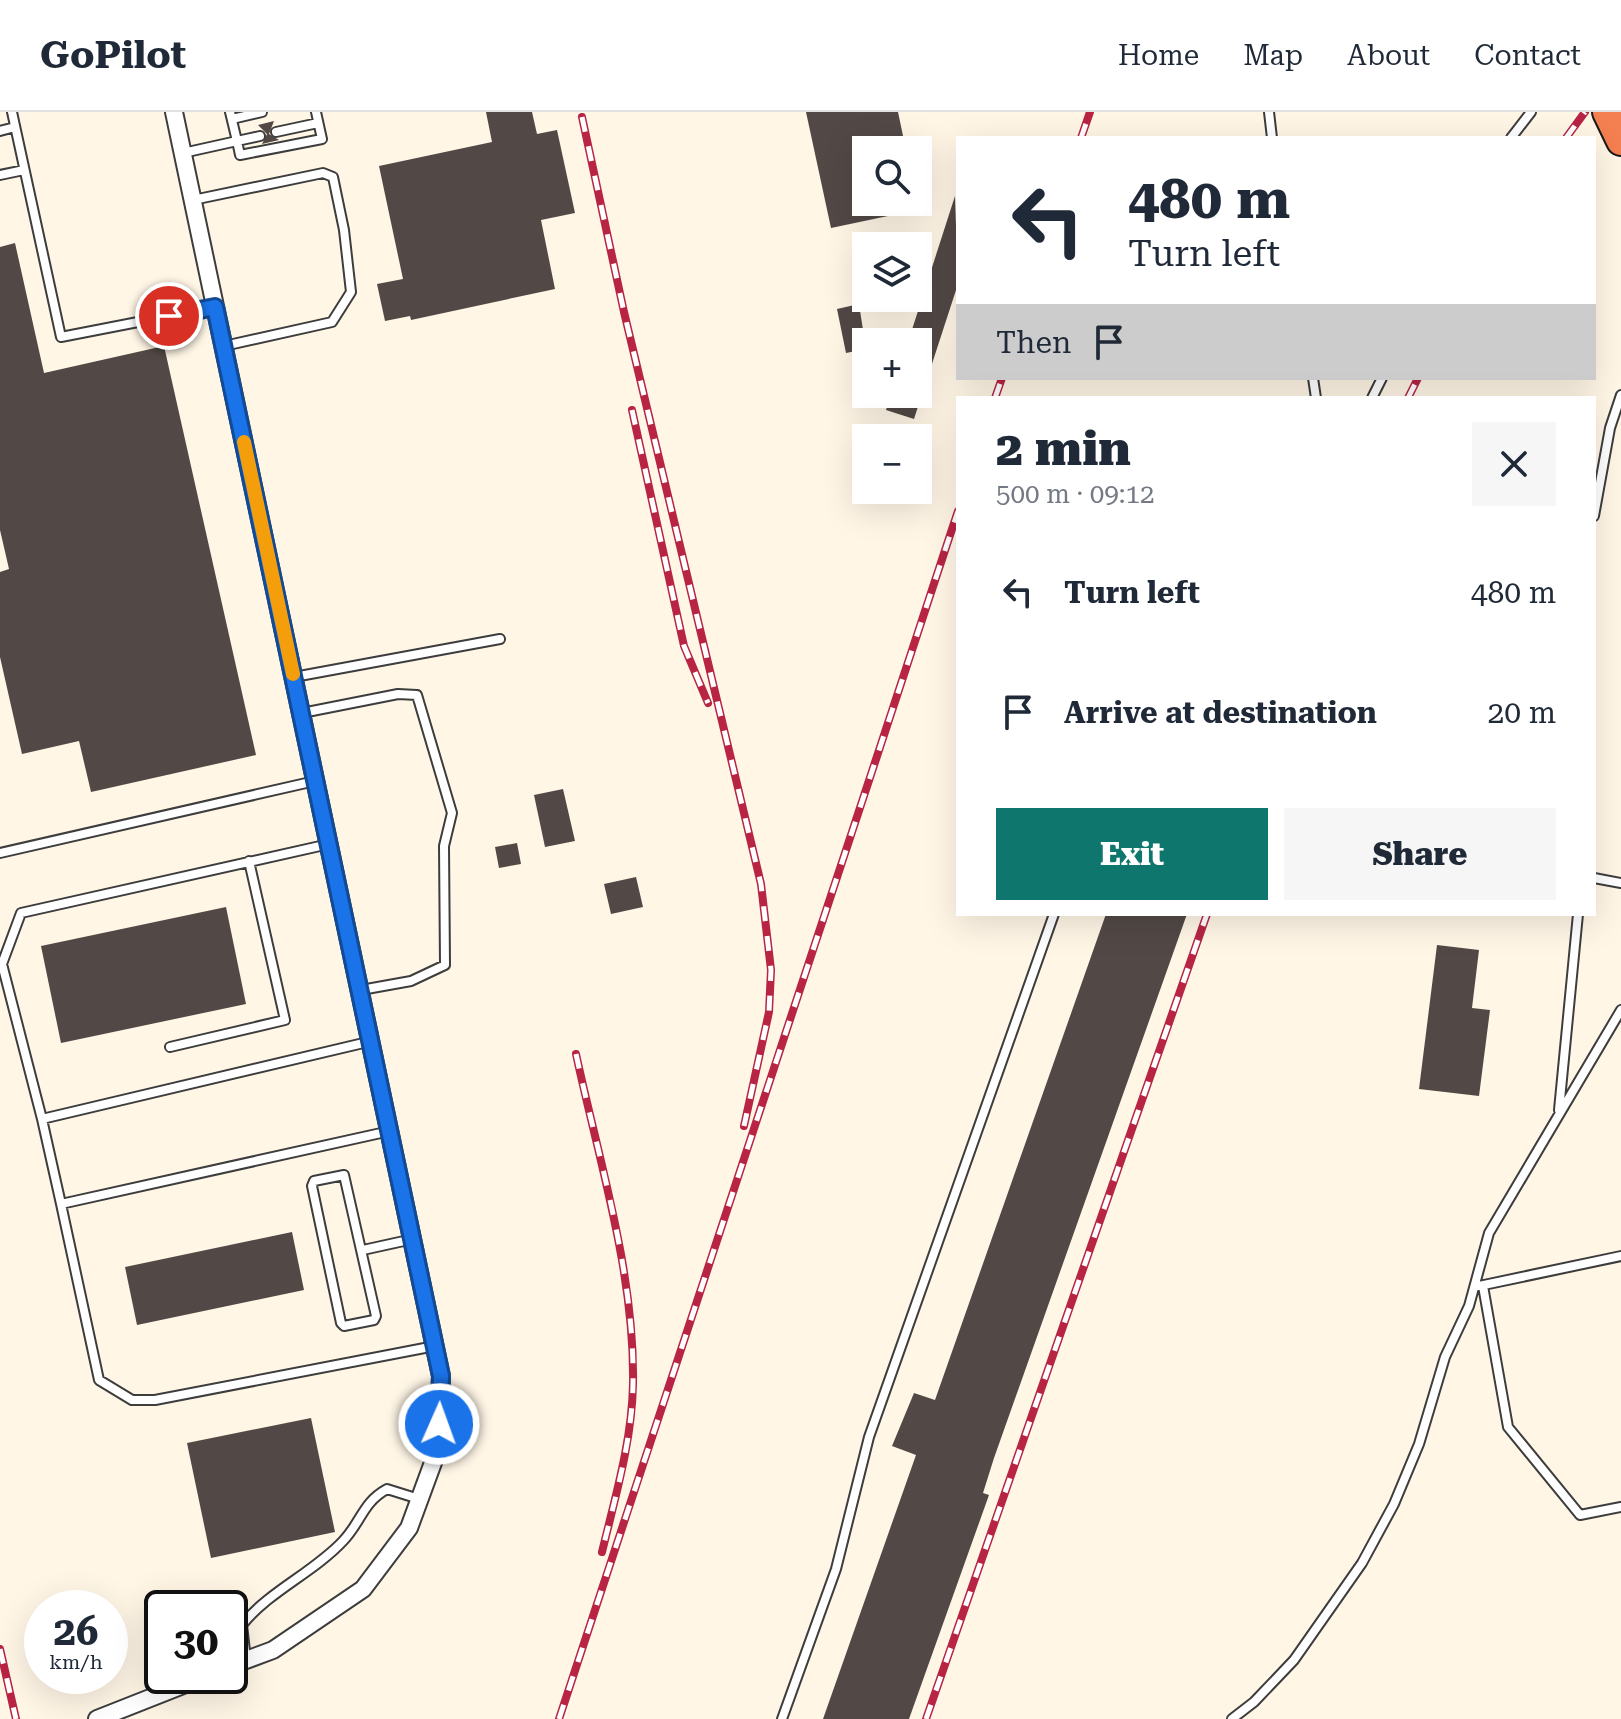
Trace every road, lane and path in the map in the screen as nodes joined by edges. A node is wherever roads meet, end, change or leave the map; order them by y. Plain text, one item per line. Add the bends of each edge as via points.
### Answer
1 (12, 112) edge
2 (174, 112) edge
3 (262, 112) edge
4 (316, 112) edge
5 (1269, 112) edge
6 (1531, 112) edge
7 (1607, 112) edge
8 (231, 115) edge
9 (318, 123) junction
10 (15, 127) junction
11 (0, 131) edge
12 (276, 132) dead end
13 (260, 136) dead end
14 (1272, 136) edge
15 (1513, 136) edge
16 (237, 141) junction
17 (1621, 141) edge
18 (183, 153) junction
19 (24, 170) junction
20 (0, 175) edge
21 (192, 200) junction
22 (215, 307) junction
23 (223, 346) junction
24 (1621, 395) edge
25 (1596, 505) edge
26 (500, 639) dead end
27 (294, 677) junction
28 (302, 713) junction
29 (316, 781) junction
30 (330, 844) junction
31 (0, 853) edge
32 (249, 861) junction
33 (1596, 878) edge
34 (1621, 883) edge
35 (1053, 916) edge
36 (1578, 916) edge
37 (361, 990) junction
38 (1621, 1010) edge
39 (372, 1041) junction
40 (170, 1047) dead end
41 (1559, 1115) junction
42 (42, 1119) junction
43 (391, 1131) junction
44 (61, 1204) junction
45 (413, 1239) junction
46 (363, 1250) junction
47 (1621, 1256) edge
48 (1478, 1286) junction
49 (435, 1346) junction
50 (420, 1499) junction
51 (1621, 1507) edge
52 (248, 1618) edge
53 (248, 1659) edge
54 (160, 1694) edge
55 (97, 1719) edge
56 (782, 1719) edge
57 (1232, 1719) edge

1 - 10 lane
2 - 18 street
3 - 8 lane
4 - 9 lane
5 - 14 lane
6 - 15 lane
7 - 17 highway
8 - 16 lane
9 - 12 lane
9 - 16 lane via 322,139 240,155
10 - 11 lane
10 - 19 lane
13 - 16 lane
16 - 18 lane
18 - 21 street
19 - 20 lane
19 - 22 lane via 61,337
21 - 22 street
21 - 23 lane via 323,173 333,177 351,292 332,322
22 - 23 street
23 - 27 street
24 - 25 lane
26 - 27 lane
27 - 28 street
28 - 29 street
28 - 37 lane via 417,695 452,813 444,846 445,965 411,981
29 - 30 street
29 - 31 lane
30 - 32 lane
30 - 37 street
32 - 40 lane via 285,1020
32 - 42 lane via 21,913 2,964
33 - 34 lane
35 - 56 lane via 869,1437 836,1569
36 - 41 lane
37 - 39 street
38 - 41 lane
39 - 42 lane
39 - 43 street
41 - 48 lane via 1489,1233
42 - 44 lane
43 - 44 lane
43 - 45 street
44 - 49 lane via 99,1380 132,1400 155,1400
45 - 46 lane
45 - 49 street
46 - 46 lane via 376,1316 344,1326 314,1181 348,1178
47 - 48 lane
48 - 51 lane via 1508,1427 1580,1515
48 - 57 lane via 1445,1357 1394,1504 1362,1563 1294,1660
49 - 50 street via 441,1376 437,1453
50 - 52 lane via 387,1489 370,1499 346,1539
50 - 53 street via 409,1528 363,1589 273,1650
54 - 55 street

